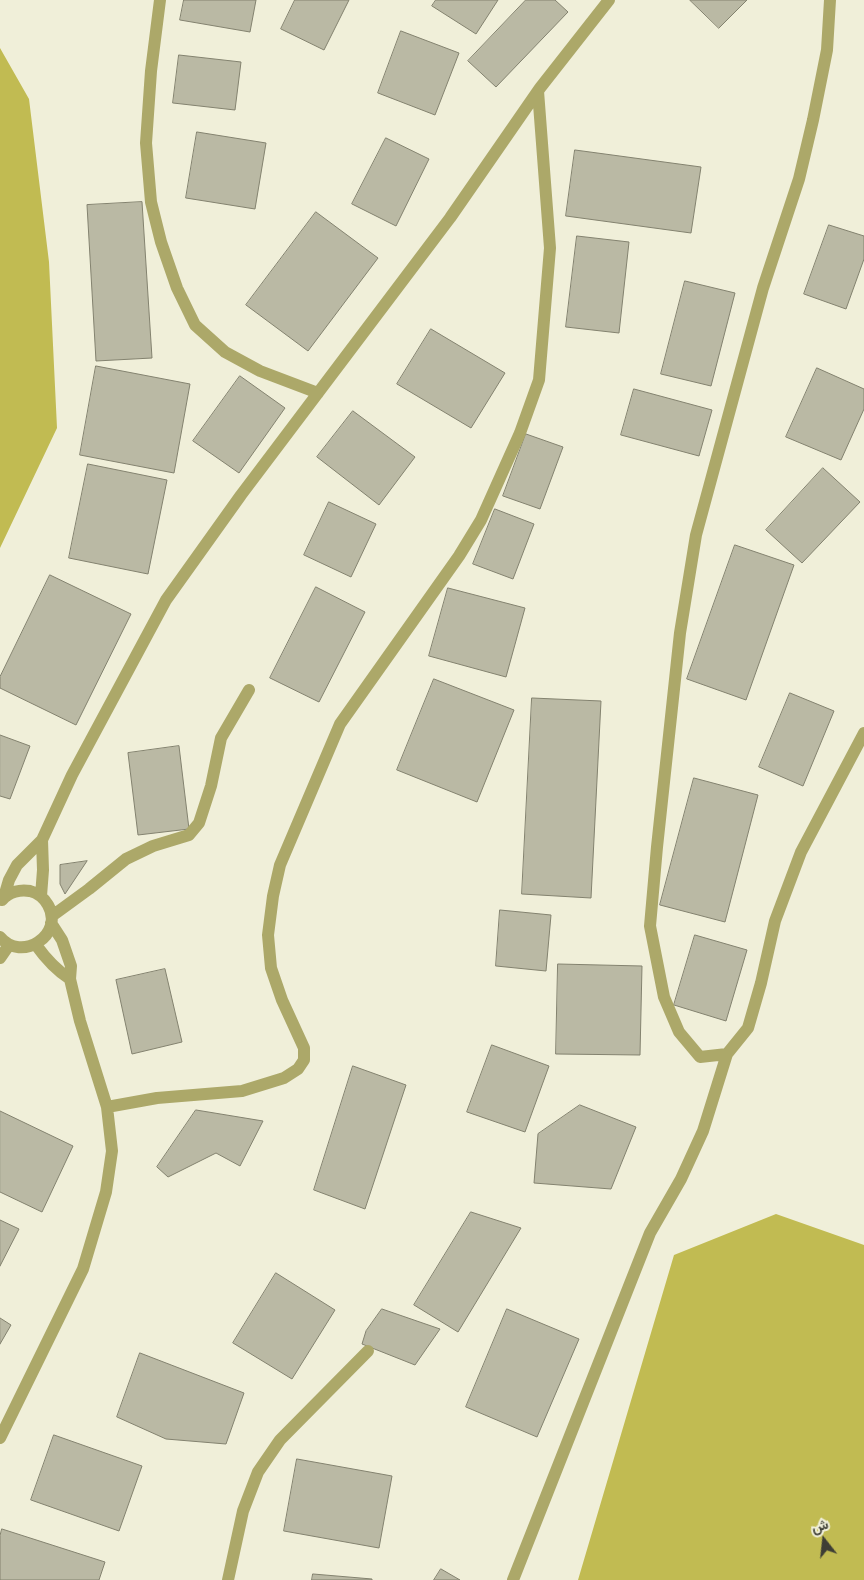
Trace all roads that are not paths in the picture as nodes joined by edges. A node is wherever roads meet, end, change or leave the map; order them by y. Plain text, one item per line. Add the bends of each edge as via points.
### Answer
1 (160, 0) edge
2 (609, 0) edge
3 (830, 0) edge
4 (538, 91) junction
5 (318, 393) junction
6 (249, 690) dead end
7 (864, 733) edge
8 (42, 840) junction
9 (41, 896) junction
10 (2, 899) edge
11 (51, 920) junction
12 (5, 941) edge
13 (36, 945) junction
14 (0, 958) edge
15 (70, 979) junction
16 (727, 1054) junction
17 (107, 1107) junction
18 (368, 1351) dead end
19 (0, 1438) edge
20 (228, 1580) edge
21 (513, 1580) edge

1 - 5 street via 146,143 152,202 161,242 177,288 196,325 225,352 260,371
2 - 4 street
3 - 16 street via 827,50 799,179 763,288 696,535 680,633 657,847 650,926 664,997 679,1032 700,1057
4 - 5 street via 450,218
4 - 17 street via 550,248 539,380 520,433 472,534 340,724 280,865 268,935 271,968 304,1048 304,1060 298,1069 284,1078 242,1090 157,1098
5 - 8 street via 166,600 72,775
6 - 11 street via 221,738 199,823 189,836 153,846 126,859
7 - 16 street via 801,852 775,921 748,1028
8 - 9 street
8 - 10 street via 17,866
9 - 10 street via 22,890
9 - 11 street via 50,908
11 - 13 street via 48,932
11 - 15 street via 68,956
12 - 13 street via 18,948
12 - 14 street
13 - 15 street via 48,961
15 - 17 street
16 - 21 street via 703,1131 681,1179 650,1233
17 - 19 street via 112,1151 106,1192 83,1269
18 - 20 street via 280,1440 258,1472 243,1511

